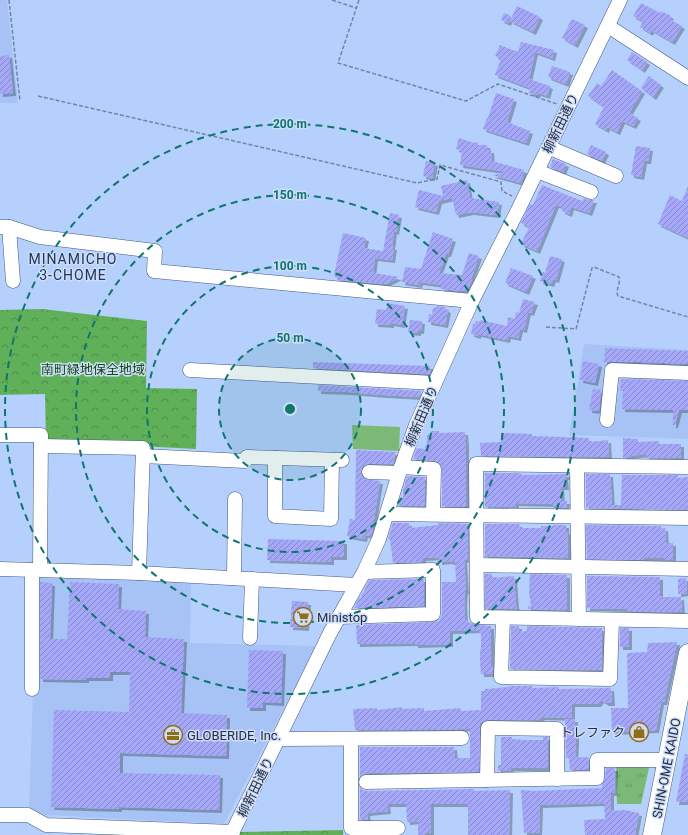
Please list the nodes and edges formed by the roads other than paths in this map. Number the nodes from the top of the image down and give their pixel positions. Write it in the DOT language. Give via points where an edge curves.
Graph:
graph roads {
  1 [pos="620,0"];
  2 [pos="608,26"];
  3 [pos="688,78"];
  4 [pos="548,147"];
  5 [pos="537,171"];
  6 [pos="616,176"];
  7 [pos="591,192"];
  8 [pos="4,227"];
  9 [pos="13,281"];
  10 [pos="472,302"];
  11 [pos="190,370"];
  12 [pos="688,373"];
  13 [pos="435,383"];
  14 [pos="607,420"];
  15 [pos="0,435"];
  16 [pos="41,446"];
  17 [pos="143,456"];
  18 [pos="275,458"];
  19 [pos="577,466"];
  20 [pos="688,467"];
  21 [pos="400,470"];
  22 [pos="369,472"];
  23 [pos="235,499"];
  24 [pos="388,514"];
  25 [pos="433,514"];
  26 [pos="476,514"];
  27 [pos="578,516"];
  28 [pos="688,518"];
  29 [pos="477,565"];
  30 [pos="578,567"];
  31 [pos="0,569"];
  32 [pos="688,569"];
  33 [pos="36,570"];
  34 [pos="364,572"];
  35 [pos="139,573"];
  36 [pos="234,578"];
  37 [pos="252,579"];
  38 [pos="356,585"];
  39 [pos="339,617"];
  40 [pos="503,618"];
  41 [pos="579,620"];
  42 [pos="612,620"];
  43 [pos="688,621"];
  44 [pos="250,638"];
  45 [pos="687,664"];
  46 [pos="32,689"];
  47 [pos="462,738"];
  48 [pos="278,739"];
  49 [pos="351,739"];
  50 [pos="667,760"];
  51 [pos="558,779"];
  52 [pos="487,780"];
  53 [pos="366,782"];
  54 [pos="0,815"];
  55 [pos="398,828"];
  56 [pos="351,832"];
  57 [pos="232,834"];
  58 [pos="652,835"];
  1 -- 2 [label="street, 柳新田通り"];
  2 -- 3 [label="street"];
  2 -- 4 [label="street, 柳新田通り"];
  4 -- 5 [label="street, 柳新田通り"];
  4 -- 6 [label="street"];
  5 -- 7 [label="street"];
  5 -- 10 [label="street, 柳新田通り"];
  8 -- 9 [label="street"];
  8 -- 10 [label="street" via="40,237 155,251 154,271"];
  10 -- 13 [label="street, 柳新田通り"];
  11 -- 13 [label="street"];
  12 -- 14 [label="street" via="612,370"];
  13 -- 21 [label="street, 柳新田通り"];
  15 -- 16 [label="street" via="41,435"];
  16 -- 17 [label="street" via="143,448"];
  16 -- 33 [label="street"];
  17 -- 18 [label="street" via="245,461 247,457"];
  17 -- 35 [label="street"];
  18 -- 18 [label="street" via="337,460 331,519 275,516"];
  19 -- 20 [label="street"];
  19 -- 26 [label="street" via="476,464"];
  19 -- 27 [label="street"];
  21 -- 22 [label="street"];
  21 -- 24 [label="street, 柳新田通り"];
  21 -- 25 [label="street" via="434,469"];
  23 -- 36 [label="street"];
  24 -- 25 [label="street"];
  24 -- 34 [label="street, 柳新田通り"];
  25 -- 26 [label="street"];
  26 -- 27 [label="street"];
  26 -- 29 [label="street"];
  27 -- 28 [label="street"];
  27 -- 30 [label="street"];
  29 -- 30 [label="street"];
  29 -- 40 [label="street" via="477,617"];
  30 -- 32 [label="street"];
  30 -- 41 [label="street"];
  31 -- 33 [label="street"];
  33 -- 35 [label="street"];
  33 -- 46 [label="street"];
  34 -- 38 [label="street, 柳新田通り"];
  34 -- 39 [label="street" via="433,570 433,614"];
  35 -- 36 [label="street"];
  36 -- 37 [label="street"];
  37 -- 38 [label="street"];
  37 -- 44 [label="street"];
  38 -- 39 [label="street, 柳新田通り"];
  39 -- 48 [label="street, 柳新田通り"];
  40 -- 41 [label="street"];
  40 -- 42 [label="street" via="501,677 610,679"];
  41 -- 42 [label="street"];
  42 -- 43 [label="street"];
  45 -- 50 [label="main road, SHIN-OME KAIDO"];
  47 -- 49 [label="street"];
  48 -- 49 [label="street"];
  48 -- 57 [label="street, 柳新田通り"];
  49 -- 56 [label="street"];
  50 -- 51 [label="street" via="597,760 597,778"];
  50 -- 58 [label="main road, SHIN-OME KAIDO"];
  51 -- 52 [label="street"];
  51 -- 52 [label="street" via="557,729 488,728"];
  52 -- 53 [label="street"];
  54 -- 57 [label="street" via="28,815 46,825"];
  55 -- 56 [label="street"];
}
